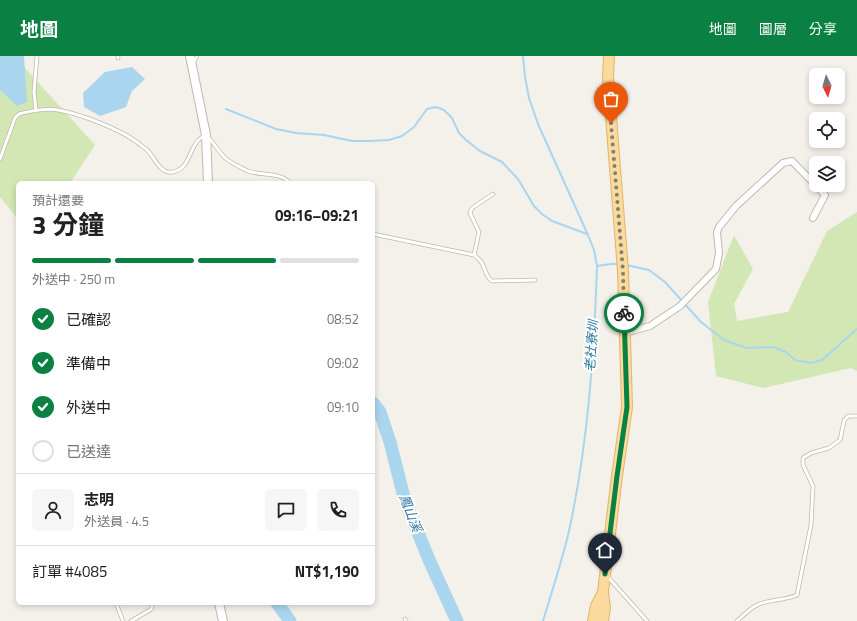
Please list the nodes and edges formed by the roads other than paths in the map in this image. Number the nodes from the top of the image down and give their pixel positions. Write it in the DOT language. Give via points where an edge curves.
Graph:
graph roads {
  1 [pos="37,56"];
  2 [pos="197,56"];
  3 [pos="609,56"];
  4 [pos="190,60"];
  5 [pos="36,111"];
  6 [pos="206,136"];
  7 [pos="0,159"];
  8 [pos="208,181"];
  9 [pos="287,181"];
  10 [pos="493,194"];
  11 [pos="813,218"];
  12 [pos="375,234"];
  13 [pos="474,255"];
  14 [pos="535,280"];
  15 [pos="625,334"];
  16 [pos="857,416"];
  17 [pos="605,574"];
  18 [pos="603,592"];
  19 [pos="117,605"];
  20 [pos="152,605"];
  21 [pos="219,605"];
  22 [pos="123,621"];
  23 [pos="131,621"];
  24 [pos="223,621"];
  25 [pos="593,621"];
  26 [pos="603,621"];
  27 [pos="647,621"];
  28 [pos="737,621"];
  1 -- 5 [label="lane" via="34,92"];
  2 -- 4 [label="lane" via="195,61"];
  3 -- 15 [label="main road" via="608,78 623,271"];
  4 -- 6 [label="street"];
  5 -- 6 [label="lane" via="58,110 106,125 134,140 147,150 165,172 171,173 183,167 196,143"];
  5 -- 7 [label="lane" via="19,114"];
  6 -- 8 [label="street"];
  6 -- 9 [label="lane" via="230,162 249,171 282,177"];
  10 -- 13 [label="lane" via="472,208 470,213 479,232"];
  11 -- 15 [label="street" via="825,195 792,161 783,163 736,206 719,227 716,269 680,306 650,326"];
  12 -- 13 [label="lane"];
  13 -- 14 [label="lane" via="484,264 492,281"];
  15 -- 17 [label="main road" via="627,407"];
  16 -- 28 [label="lane" via="848,416 844,421 840,440 830,448 803,458 813,486 811,524 797,595 758,604"];
  17 -- 18 [label="main road"];
  17 -- 27 [label="lane"];
  18 -- 25 [label="main road" via="596,606"];
  18 -- 26 [label="main road"];
  19 -- 22 [label="lane"];
  20 -- 23 [label="lane" via="150,610"];
  21 -- 24 [label="street"];
}
